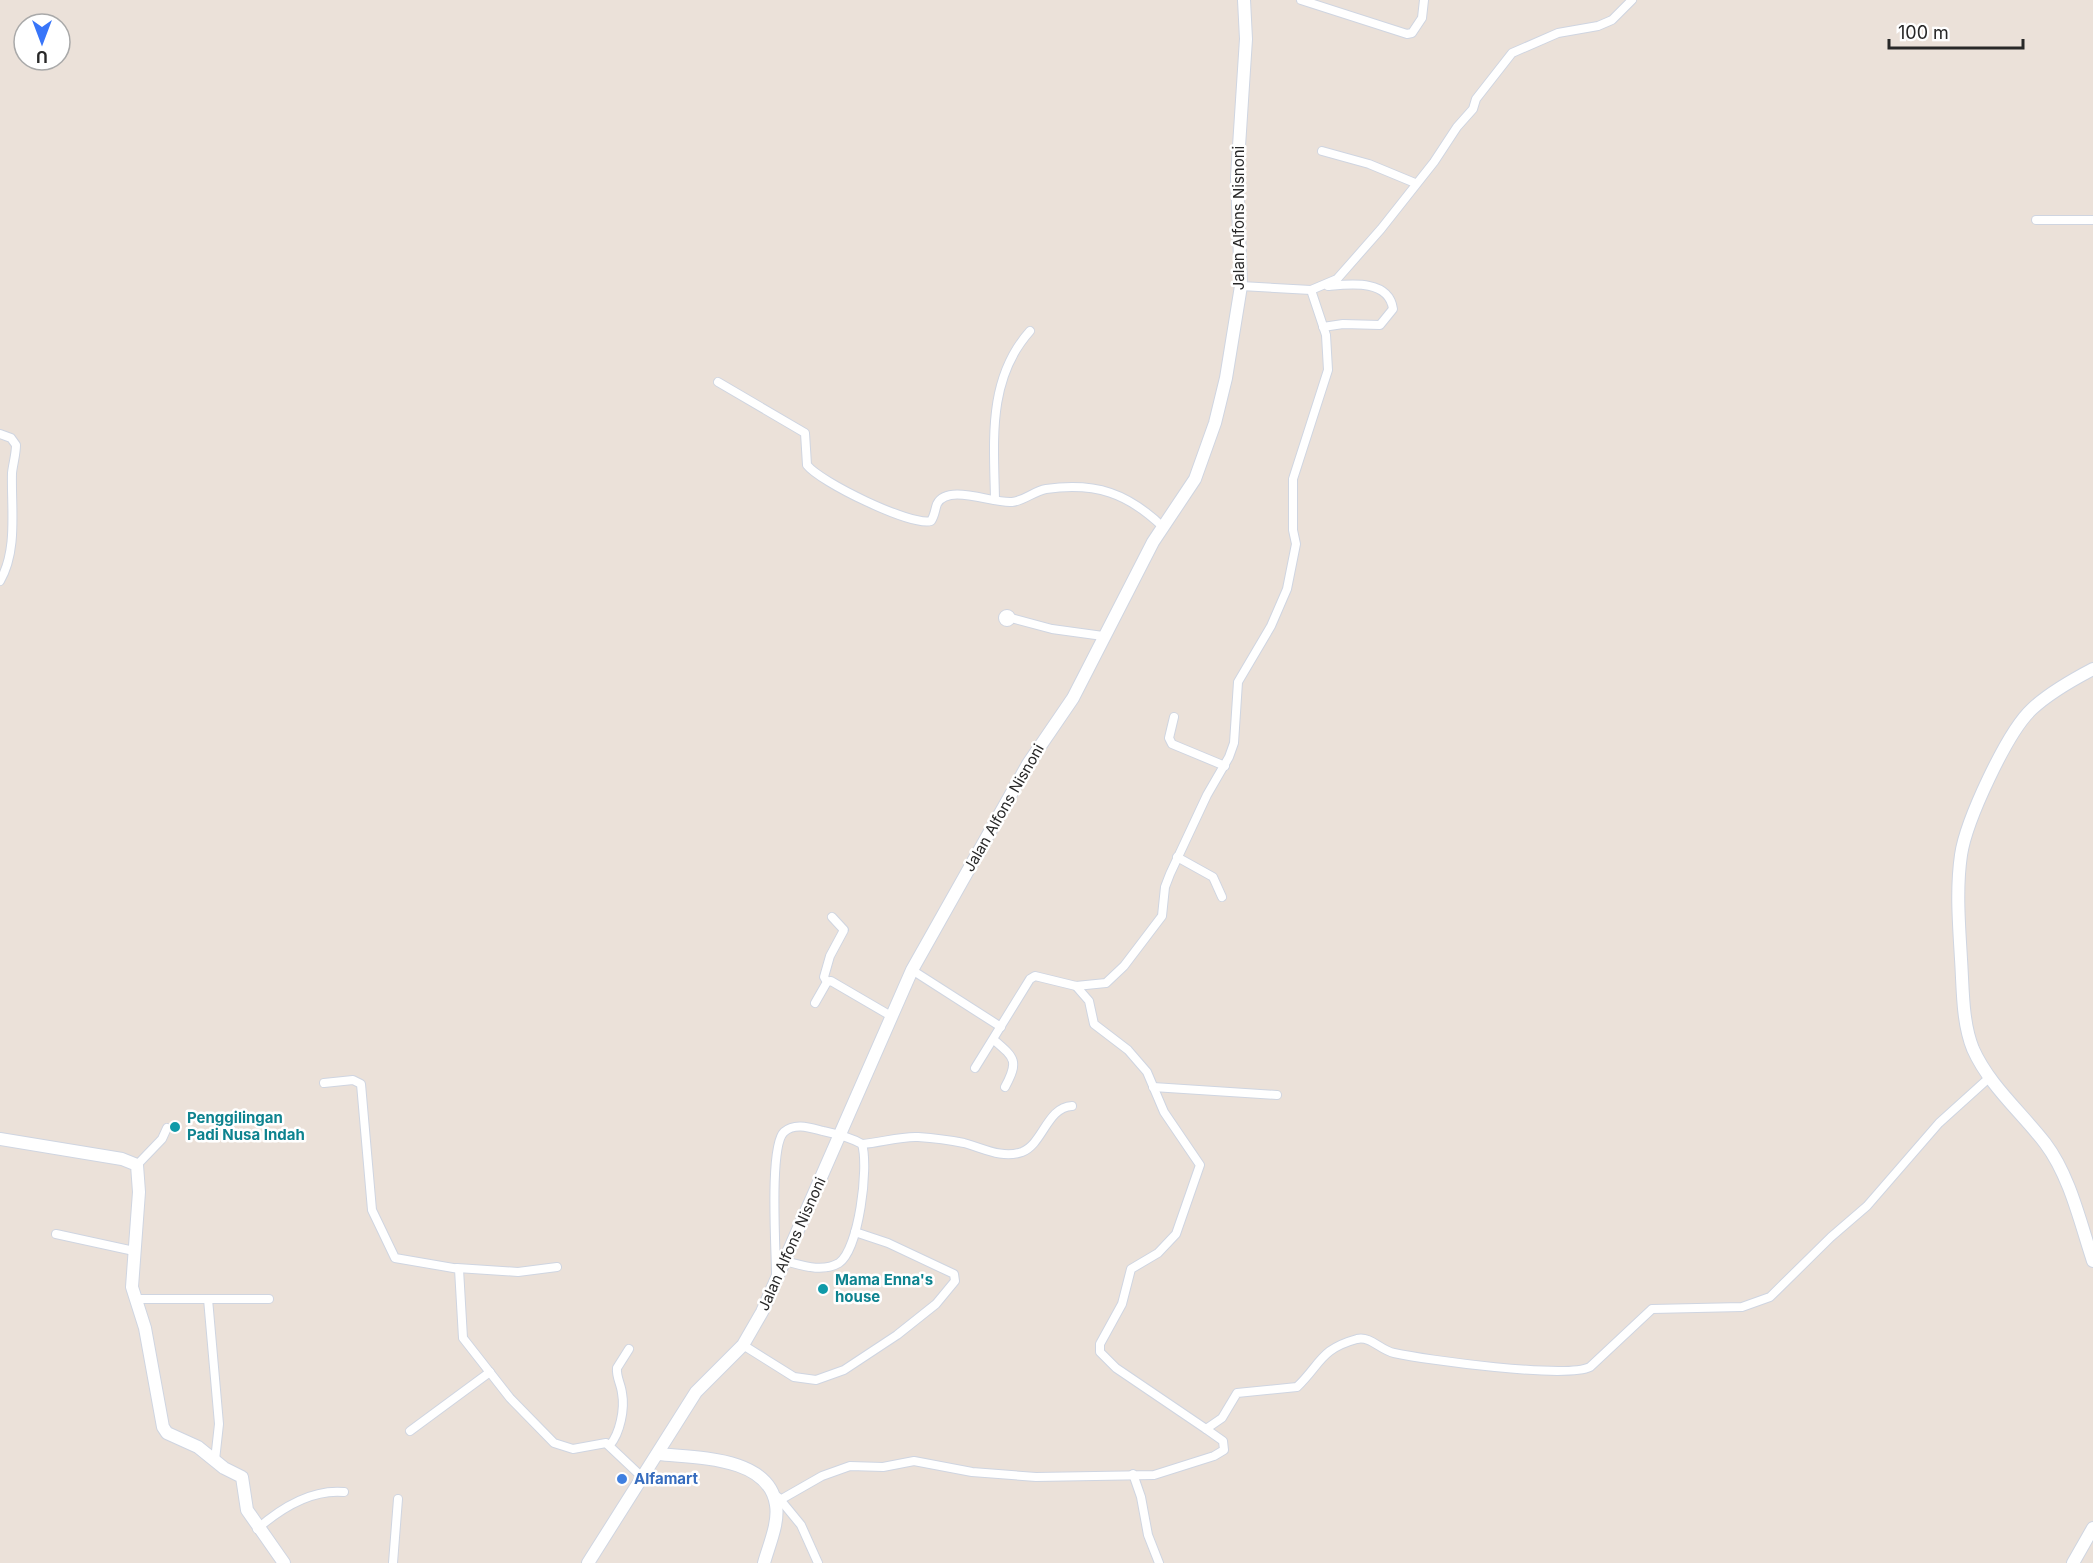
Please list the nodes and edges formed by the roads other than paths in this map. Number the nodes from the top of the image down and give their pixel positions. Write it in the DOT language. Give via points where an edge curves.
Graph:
graph roads {
  1 [pos="1244,0"];
  2 [pos="1303,0"];
  3 [pos="1424,0"];
  4 [pos="1632,0"];
  5 [pos="1322,151"];
  6 [pos="1415,183"];
  7 [pos="2036,220"];
  8 [pos="2093,220"];
  9 [pos="1241,286"];
  10 [pos="1327,286"];
  11 [pos="1311,290"];
  12 [pos="1323,327"];
  13 [pos="1030,331"];
  14 [pos="718,382"];
  15 [pos="0,434"];
  16 [pos="994,500"];
  17 [pos="1164,528"];
  18 [pos="0,581"];
  19 [pos="1011,618"];
  20 [pos="1103,636"];
  21 [pos="2093,669"];
  22 [pos="1174,717"];
  23 [pos="1225,766"];
  24 [pos="1177,857"];
  25 [pos="1222,897"];
  26 [pos="832,917"];
  27 [pos="912,970"];
  28 [pos="827,982"];
  29 [pos="1077,986"];
  30 [pos="815,1003"];
  31 [pos="891,1016"];
  32 [pos="1001,1027"];
  33 [pos="994,1040"];
  34 [pos="975,1068"];
  35 [pos="1990,1077"];
  36 [pos="324,1083"];
  37 [pos="1005,1087"];
  38 [pos="1154,1087"];
  39 [pos="1277,1095"];
  40 [pos="1072,1106"];
  41 [pos="167,1128"];
  42 [pos="841,1135"];
  43 [pos="0,1139"];
  44 [pos="862,1144"];
  45 [pos="137,1165"];
  46 [pos="855,1232"];
  47 [pos="56,1234"];
  48 [pos="134,1251"];
  49 [pos="785,1261"];
  50 [pos="2093,1261"];
  51 [pos="557,1267"];
  52 [pos="457,1268"];
  53 [pos="777,1280"];
  54 [pos="135,1299"];
  55 [pos="208,1299"];
  56 [pos="269,1299"];
  57 [pos="743,1346"];
  58 [pos="629,1349"];
  59 [pos="490,1372"];
  60 [pos="1206,1429"];
  61 [pos="410,1431"];
  62 [pos="610,1445"];
  63 [pos="658,1454"];
  64 [pos="215,1460"];
  65 [pos="1133,1474"];
  66 [pos="642,1477"];
  67 [pos="344,1492"];
  68 [pos="776,1495"];
  69 [pos="398,1499"];
  70 [pos="2093,1528"];
  71 [pos="257,1529"];
  72 [pos="284,1563"];
  73 [pos="393,1563"];
  74 [pos="588,1563"];
  75 [pos="765,1563"];
  76 [pos="818,1563"];
  77 [pos="1159,1563"];
  78 [pos="2073,1563"];
  1 -- 9 [label="main road, Jalan Alfons Nisnoni" via="1246,39 1238,149"];
  2 -- 3 [label="street" via="1407,34 1422,18"];
  4 -- 6 [label="street" via="1612,20 1558,33 1512,53"];
  5 -- 6 [label="street"];
  6 -- 10 [label="street" via="1381,229"];
  7 -- 8 [label="street"];
  9 -- 11 [label="street"];
  9 -- 17 [label="main road, Jalan Alfons Nisnoni" via="1215,423 1195,479"];
  10 -- 11 [label="street"];
  10 -- 12 [label="street" via="1374,287 1388,296 1393,309 1380,325"];
  11 -- 12 [label="street"];
  12 -- 23 [label="street" via="1328,370 1293,478 1293,563 1278,610 1238,682 1234,742"];
  13 -- 16 [label="street" via="1006,369 996,401"];
  14 -- 16 [label="street" via="805,433 807,465 821,477 901,516 920,522 931,520 937,504 951,494"];
  15 -- 18 [label="street" via="16,445 12,470 14,525"];
  16 -- 17 [label="street" via="1020,501 1044,489 1097,489 1120,495 1148,512"];
  17 -- 20 [label="main road, Jalan Alfons Nisnoni"];
  19 -- 20 [label="street" via="1052,630"];
  20 -- 27 [label="main road, Jalan Alfons Nisnoni" via="1073,698 1028,764"];
  21 -- 35 [label="main road" via="2031,709 2016,728 1975,811 1963,845 1959,913 1964,998 1972,1046"];
  22 -- 23 [label="street" via="1169,738 1172,744"];
  23 -- 24 [label="street"];
  24 -- 25 [label="street" via="1213,877"];
  24 -- 29 [label="street" via="1165,887 1162,916 1124,966 1106,983"];
  26 -- 28 [label="street" via="844,930 830,956 824,976"];
  27 -- 31 [label="main road, Jalan Alfons Nisnoni"];
  27 -- 32 [label="street"];
  28 -- 30 [label="street"];
  28 -- 31 [label="street"];
  29 -- 32 [label="street" via="1035,976 1022,990"];
  29 -- 38 [label="street" via="1089,1001 1094,1024 1128,1050"];
  31 -- 42 [label="main road, Jalan Alfons Nisnoni"];
  32 -- 33 [label="street"];
  33 -- 34 [label="street"];
  33 -- 37 [label="street" via="1010,1053 1014,1062"];
  35 -- 50 [label="main road" via="2052,1155 2066,1180"];
  35 -- 60 [label="street" via="1939,1124 1867,1206 1778,1292 1762,1302 1742,1307 1652,1309 1582,1370 1540,1371 1431,1359 1390,1353 1359,1339 1326,1352 1298,1387 1237,1393 1221,1418"];
  36 -- 52 [label="street" via="353,1080 361,1084 372,1210 395,1258"];
  38 -- 39 [label="street"];
  38 -- 60 [label="street" via="1164,1112 1200,1166 1176,1234 1158,1253 1131,1269 1122,1304 1099,1347 1102,1356 1116,1368"];
  40 -- 44 [label="street" via="1053,1117 1032,1145 1020,1153 987,1152 918,1137"];
  41 -- 45 [label="street" via="162,1139"];
  42 -- 44 [label="street"];
  42 -- 49 [label="main road, Jalan Alfons Nisnoni"];
  42 -- 53 [label="street" via="797,1126 779,1138 775,1200"];
  43 -- 45 [label="main road" via="122,1159"];
  44 -- 46 [label="street" via="866,1163"];
  45 -- 48 [label="main road"];
  46 -- 49 [label="street" via="852,1246 841,1262 834,1265 815,1267"];
  46 -- 57 [label="street" via="954,1274 955,1281 936,1304 897,1335 844,1370 816,1380 794,1377"];
  47 -- 48 [label="street"];
  48 -- 54 [label="main road"];
  49 -- 53 [label="main road, Jalan Alfons Nisnoni"];
  51 -- 52 [label="street" via="518,1272"];
  52 -- 59 [label="street" via="463,1338"];
  53 -- 57 [label="main road, Jalan Alfons Nisnoni"];
  54 -- 55 [label="street"];
  54 -- 64 [label="main road" via="145,1328 164,1429"];
  55 -- 56 [label="street"];
  55 -- 64 [label="street" via="219,1424"];
  57 -- 63 [label="main road, Jalan Alfons Nisnoni" via="696,1392"];
  58 -- 62 [label="street" via="617,1368 622,1408 617,1436"];
  59 -- 61 [label="street"];
  59 -- 62 [label="street" via="550,1441 573,1449 597,1443"];
  60 -- 65 [label="street" via="1223,1441 1225,1446 1220,1453 1164,1473"];
  62 -- 66 [label="street"];
  63 -- 66 [label="main road, Jalan Alfons Nisnoni"];
  63 -- 68 [label="main road" via="729,1461 750,1471"];
  64 -- 71 [label="main road" via="243,1477 247,1510"];
  65 -- 68 [label="street" via="1036,1477 972,1472 914,1461 896,1466 850,1466"];
  65 -- 77 [label="street"];
  66 -- 74 [label="main road, Jalan Alfons Nisnoni"];
  67 -- 71 [label="street" via="331,1491 293,1503"];
  68 -- 75 [label="main road" via="776,1520"];
  68 -- 76 [label="street" via="801,1525"];
  69 -- 73 [label="street"];
  70 -- 78 [label="main road"];
  71 -- 72 [label="main road"];
}
